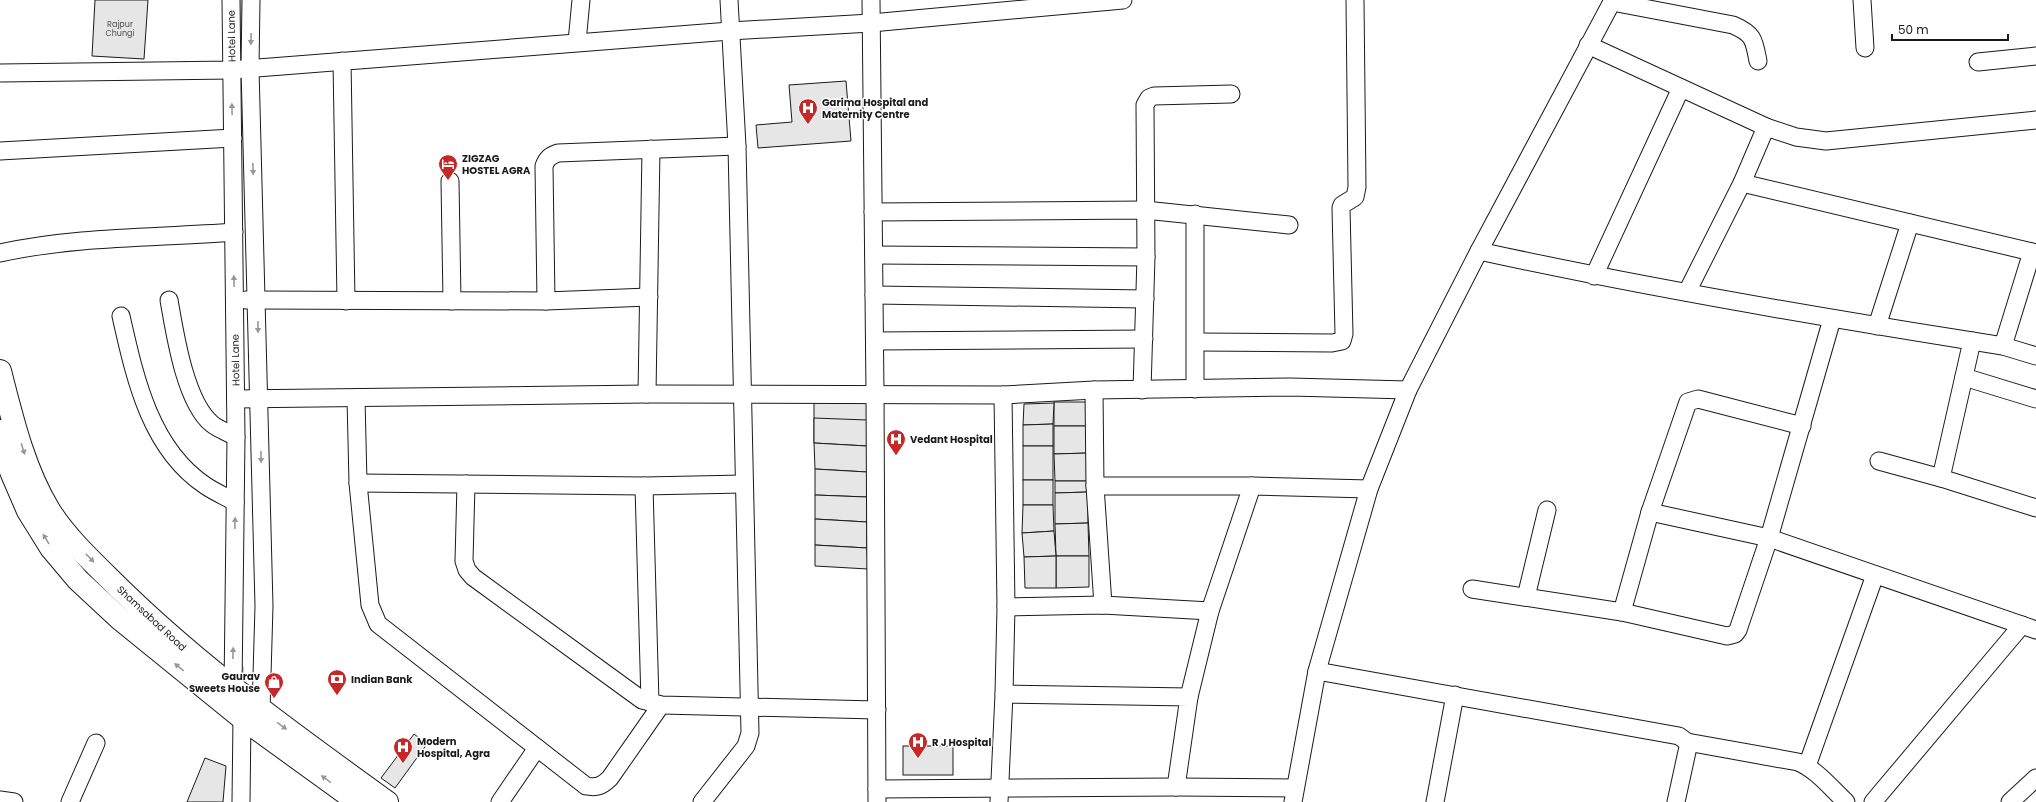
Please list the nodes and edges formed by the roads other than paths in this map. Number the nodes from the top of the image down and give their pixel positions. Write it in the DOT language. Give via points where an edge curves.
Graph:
graph roads {
  1 [pos="231,0"];
  2 [pos="251,0"];
  3 [pos="581,0"];
  4 [pos="730,0"];
  5 [pos="871,0"];
  6 [pos="1355,0"];
  7 [pos="1862,0"];
  8 [pos="1112,1"];
  9 [pos="1612,1"];
  10 [pos="872,23"];
  11 [pos="730,31"];
  12 [pos="577,42"];
  13 [pos="1588,45"];
  14 [pos="1865,48"];
  15 [pos="2036,56"];
  16 [pos="342,61"];
  17 [pos="1758,62"];
  18 [pos="1978,62"];
  19 [pos="243,69"];
  20 [pos="0,73"];
  21 [pos="1681,88"];
  22 [pos="1231,94"];
  23 [pos="2036,120"];
  24 [pos="1766,127"];
  25 [pos="233,138"];
  26 [pos="737,146"];
  27 [pos="651,149"];
  28 [pos="0,151"];
  29 [pos="450,181"];
  30 [pos="1742,183"];
  31 [pos="1145,210"];
  32 [pos="873,212"];
  33 [pos="1195,214"];
  34 [pos="1910,224"];
  35 [pos="1290,225"];
  36 [pos="234,232"];
  37 [pos="1479,251"];
  38 [pos="0,253"];
  39 [pos="2034,253"];
  40 [pos="874,254"];
  41 [pos="1146,257"];
  42 [pos="1594,276"];
  43 [pos="1687,292"];
  44 [pos="874,295"];
  45 [pos="649,296"];
  46 [pos="169,300"];
  47 [pos="246,300"];
  48 [pos="1145,300"];
  49 [pos="346,301"];
  50 [pos="452,301"];
  51 [pos="546,301"];
  52 [pos="122,316"];
  53 [pos="1832,319"];
  54 [pos="1877,326"];
  55 [pos="1144,339"];
  56 [pos="875,341"];
  57 [pos="1972,341"];
  58 [pos="1196,342"];
  59 [pos="2003,346"];
  60 [pos="2036,356"];
  61 [pos="0,371"];
  62 [pos="1964,377"];
  63 [pos="1195,389"];
  64 [pos="1094,390"];
  65 [pos="1142,390"];
  66 [pos="1408,390"];
  67 [pos="876,393"];
  68 [pos="648,394"];
  69 [pos="742,394"];
  70 [pos="1003,394"];
  71 [pos="356,398"];
  72 [pos="248,399"];
  73 [pos="2036,399"];
  74 [pos="1802,426"];
  75 [pos="8,427"];
  76 [pos="236,437"];
  77 [pos="0,441"];
  78 [pos="1878,461"];
  79 [pos="1941,478"];
  80 [pos="358,483"];
  81 [pos="466,484"];
  82 [pos="744,484"];
  83 [pos="644,486"];
  84 [pos="1095,486"];
  85 [pos="1252,486"];
  86 [pos="1369,489"];
  87 [pos="235,502"];
  88 [pos="2036,508"];
  89 [pos="1547,510"];
  90 [pos="1650,512"];
  91 [pos="1769,538"];
  92 [pos="1875,575"];
  93 [pos="1472,589"];
  94 [pos="1526,597"];
  95 [pos="1103,605"];
  96 [pos="1006,607"];
  97 [pos="1210,611"];
  98 [pos="1622,612"];
  99 [pos="2029,628"];
  100 [pos="1317,671"];
  101 [pos="233,689"];
  102 [pos="1004,694"];
  103 [pos="1455,695"];
  104 [pos="1189,697"];
  105 [pos="655,704"];
  106 [pos="748,706"];
  107 [pos="877,710"];
  108 [pos="252,718"];
  109 [pos="1687,742"];
  110 [pos="96,743"];
  111 [pos="537,748"];
  112 [pos="1807,766"];
  113 [pos="2036,778"];
  114 [pos="1176,787"];
  115 [pos="999,795"];
  116 [pos="1294,795"];
  117 [pos="877,796"];
  118 [pos="0,800"];
  119 [pos="14,802"];
  120 [pos="70,802"];
  121 [pos="241,802"];
  122 [pos="358,802"];
  123 [pos="387,802"];
  124 [pos="500,802"];
  125 [pos="702,802"];
  126 [pos="1435,802"];
  127 [pos="1676,802"];
  128 [pos="1846,802"];
  129 [pos="1873,802"];
  130 [pos="2010,802"];
  1 -- 19 [label="street, Hotel Lane"];
  2 -- 19 [label="street, one-way"];
  3 -- 12 [label="street"];
  4 -- 11 [label="street"];
  5 -- 10 [label="street"];
  6 -- 58 [label="street" via="1357,188 1355,197 1341,208 1344,334 1342,341"];
  7 -- 14 [label="street"];
  8 -- 10 [label="street"];
  9 -- 13 [label="street"];
  9 -- 17 [label="street" via="1738,27 1750,34 1754,40"];
  10 -- 11 [label="street"];
  10 -- 32 [label="street"];
  11 -- 12 [label="street"];
  11 -- 26 [label="street"];
  12 -- 16 [label="street"];
  13 -- 21 [label="street"];
  13 -- 37 [label="street"];
  15 -- 18 [label="street"];
  16 -- 19 [label="street"];
  16 -- 49 [label="street"];
  19 -- 20 [label="street"];
  25 -- 19 [label="street, Hotel Lane, one-way"];
  19 -- 47 [label="street, one-way"];
  21 -- 24 [label="street"];
  21 -- 42 [label="street"];
  22 -- 31 [label="street" via="1154,96 1146,101"];
  23 -- 24 [label="street" via="1826,141 1796,138"];
  24 -- 30 [label="street"];
  25 -- 28 [label="street"];
  25 -- 36 [label="street, Hotel Lane"];
  26 -- 27 [label="street"];
  26 -- 69 [label="street"];
  27 -- 45 [label="street"];
  27 -- 51 [label="street" via="558,153 546,160"];
  29 -- 50 [label="street"];
  30 -- 34 [label="street"];
  30 -- 43 [label="street"];
  31 -- 32 [label="street"];
  31 -- 33 [label="street"];
  31 -- 41 [label="street"];
  32 -- 40 [label="street"];
  33 -- 35 [label="street"];
  33 -- 58 [label="street"];
  34 -- 39 [label="street"];
  34 -- 54 [label="street"];
  36 -- 38 [label="street" via="105,239"];
  47 -- 36 [label="street, Hotel Lane, one-way"];
  37 -- 42 [label="street"];
  37 -- 66 [label="street"];
  39 -- 59 [label="street"];
  40 -- 41 [label="street"];
  40 -- 44 [label="street"];
  41 -- 48 [label="street"];
  42 -- 43 [label="street"];
  43 -- 53 [label="street"];
  44 -- 48 [label="street"];
  44 -- 56 [label="street"];
  45 -- 51 [label="street"];
  45 -- 68 [label="street"];
  46 -- 76 [label="street" via="192,396 211,423"];
  47 -- 49 [label="street"];
  47 -- 72 [label="street, one-way"];
  47 -- 72 [label="street, Hotel Lane"];
  48 -- 55 [label="street"];
  49 -- 50 [label="street"];
  50 -- 51 [label="street"];
  52 -- 87 [label="street" via="130,358 154,428 178,462 205,486"];
  53 -- 54 [label="street"];
  53 -- 74 [label="street"];
  54 -- 57 [label="street"];
  55 -- 56 [label="street"];
  55 -- 65 [label="street"];
  56 -- 67 [label="street"];
  57 -- 59 [label="street"];
  57 -- 62 [label="street"];
  58 -- 63 [label="street"];
  59 -- 60 [label="street"];
  61 -- 75 [label="main road, Shamsabad Road"];
  62 -- 73 [label="street"];
  62 -- 79 [label="street"];
  63 -- 65 [label="street"];
  63 -- 66 [label="street" via="1290,387"];
  64 -- 65 [label="street"];
  64 -- 70 [label="street"];
  64 -- 84 [label="street"];
  66 -- 86 [label="street"];
  67 -- 69 [label="street"];
  67 -- 70 [label="street"];
  67 -- 107 [label="street"];
  68 -- 69 [label="street"];
  68 -- 71 [label="street"];
  69 -- 82 [label="street"];
  70 -- 96 [label="street"];
  71 -- 72 [label="street"];
  71 -- 80 [label="street"];
  72 -- 76 [label="street, Hotel Lane"];
  72 -- 108 [label="street, one-way" via="264,606"];
  74 -- 90 [label="street" via="1698,399 1692,400 1686,406"];
  74 -- 91 [label="street"];
  75 -- 101 [label="main road, Shamsabad Road, one-way" via="50,511 75,542 151,619"];
  76 -- 87 [label="street, Hotel Lane"];
  108 -- 77 [label="main road, Shamsabad Road, one-way" via="120,620 78,580 51,548 28,511"];
  78 -- 79 [label="street"];
  79 -- 88 [label="street"];
  80 -- 81 [label="street"];
  80 -- 111 [label="street" via="370,605 378,624"];
  81 -- 83 [label="street"];
  81 -- 105 [label="street" via="464,561 473,577 636,695"];
  82 -- 83 [label="street"];
  82 -- 106 [label="street"];
  83 -- 105 [label="street"];
  84 -- 85 [label="street"];
  84 -- 95 [label="street"];
  85 -- 86 [label="street"];
  85 -- 97 [label="street"];
  86 -- 100 [label="street"];
  101 -- 87 [label="street, Hotel Lane, one-way"];
  89 -- 94 [label="street"];
  90 -- 91 [label="street"];
  90 -- 98 [label="street"];
  91 -- 92 [label="street"];
  91 -- 98 [label="street" via="1735,634 1727,636"];
  92 -- 99 [label="street"];
  92 -- 112 [label="street"];
  93 -- 94 [label="street"];
  94 -- 98 [label="street"];
  95 -- 96 [label="street"];
  95 -- 97 [label="street"];
  96 -- 102 [label="street"];
  97 -- 104 [label="street"];
  99 -- 129 [label="street"];
  100 -- 103 [label="street"];
  100 -- 116 [label="street"];
  101 -- 108 [label="main road, Shamsabad Road"];
  102 -- 104 [label="street"];
  102 -- 115 [label="street"];
  103 -- 109 [label="street" via="1679,736"];
  103 -- 126 [label="street"];
  104 -- 114 [label="street"];
  105 -- 106 [label="street"];
  105 -- 111 [label="street" via="603,785 586,786"];
  106 -- 107 [label="street"];
  106 -- 125 [label="street" via="749,740"];
  107 -- 117 [label="street"];
  108 -- 121 [label="street"];
  122 -- 108 [label="main road, Shamsabad Road, one-way"];
  108 -- 123 [label="main road, Shamsabad Road, one-way"];
  109 -- 112 [label="street" via="1798,762"];
  109 -- 127 [label="street" via="1686,760"];
  110 -- 120 [label="street"];
  111 -- 124 [label="street"];
  112 -- 128 [label="street"];
  113 -- 130 [label="street"];
  114 -- 115 [label="street"];
  114 -- 116 [label="street"];
  115 -- 117 [label="street"];
  118 -- 119 [label="street"];
}
